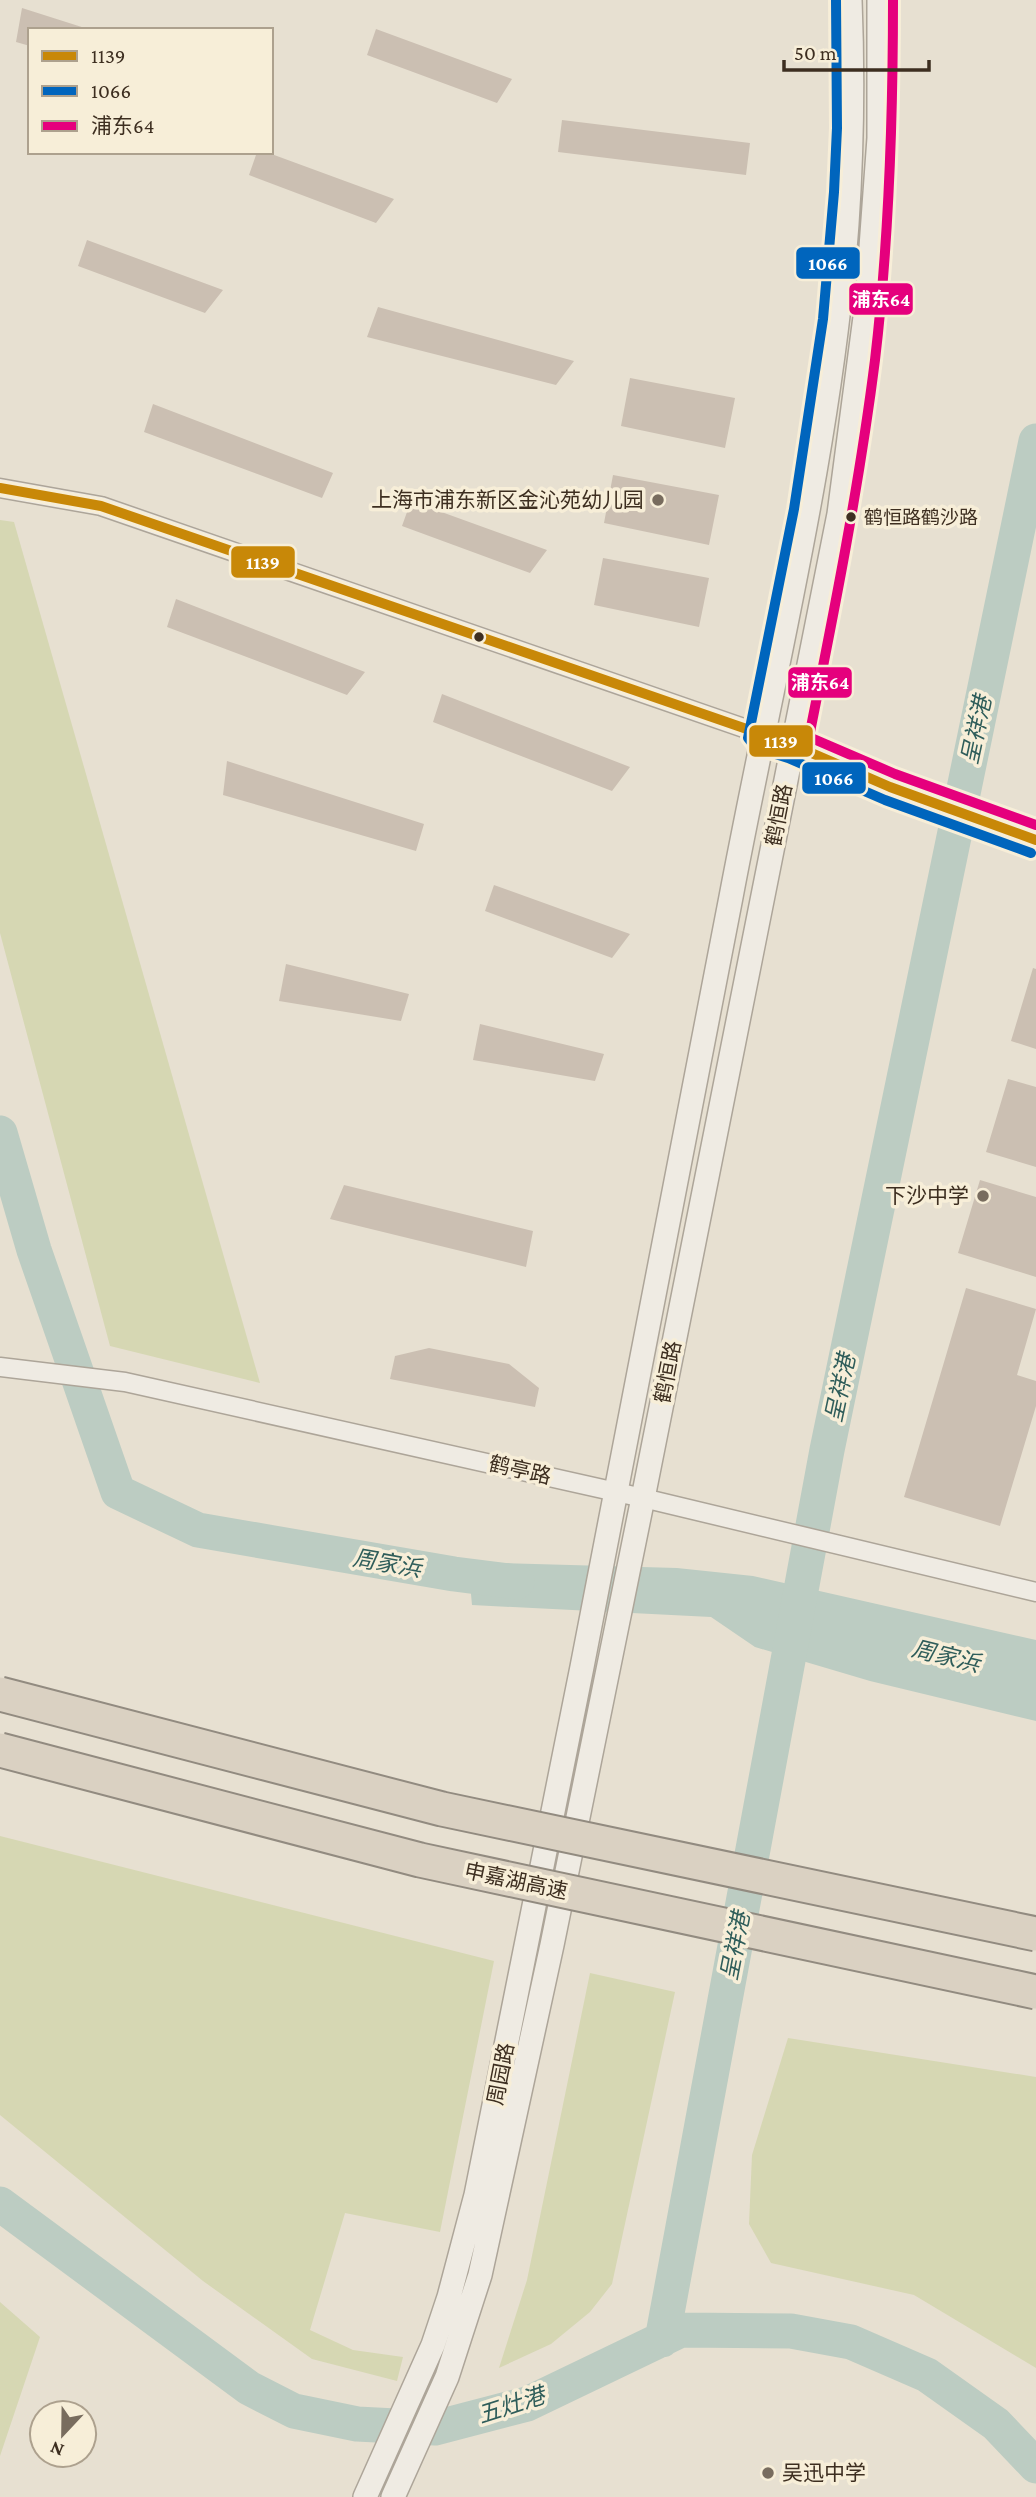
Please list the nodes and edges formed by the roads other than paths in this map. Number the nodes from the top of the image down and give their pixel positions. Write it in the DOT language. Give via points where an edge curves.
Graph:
graph roads {
  1 [pos="850,0"];
  2 [pos="879,0"];
  3 [pos="0,488"];
  4 [pos="762,735"];
  5 [pos="793,745"];
  6 [pos="1032,838"];
  7 [pos="0,1367"];
  8 [pos="618,1493"];
  9 [pos="643,1498"];
  10 [pos="608,1537"];
  11 [pos="633,1541"];
  12 [pos="1036,1592"];
  13 [pos="0,1694"];
  14 [pos="0,1750"];
  15 [pos="1036,1934"];
  16 [pos="1036,1992"];
  17 [pos="397,2489"];
  18 [pos="368,2491"];
  1 -- 4 [label="street, 鹤恒路" via="853,67 847,223 831,368 808,512"];
  2 -- 5 [label="street, 鹤恒路" via="879,138 867,302 839,514"];
  3 -- 4 [label="street" via="101,506"];
  4 -- 5 [label="street"];
  4 -- 8 [label="street, 鹤恒路"];
  5 -- 6 [label="street" via="890,787"];
  5 -- 9 [label="street, 鹤恒路"];
  7 -- 8 [label="street, 鹤亭路" via="125,1382"];
  8 -- 9 [label="street, 鹤亭路"];
  8 -- 10 [label="street, 鹤恒路"];
  9 -- 11 [label="street, 鹤恒路"];
  9 -- 12 [label="street, 鹤亭路"];
  10 -- 18 [label="street, 周园路" via="476,2195 449,2297 420,2378"];
  11 -- 17 [label="street, 周园路" via="480,2275 447,2377"];
  13 -- 15 [label="highway, bridge" via="442,1810"];
  14 -- 16 [label="highway, 申嘉湖高速, bridge" via="420,1860"];
}
